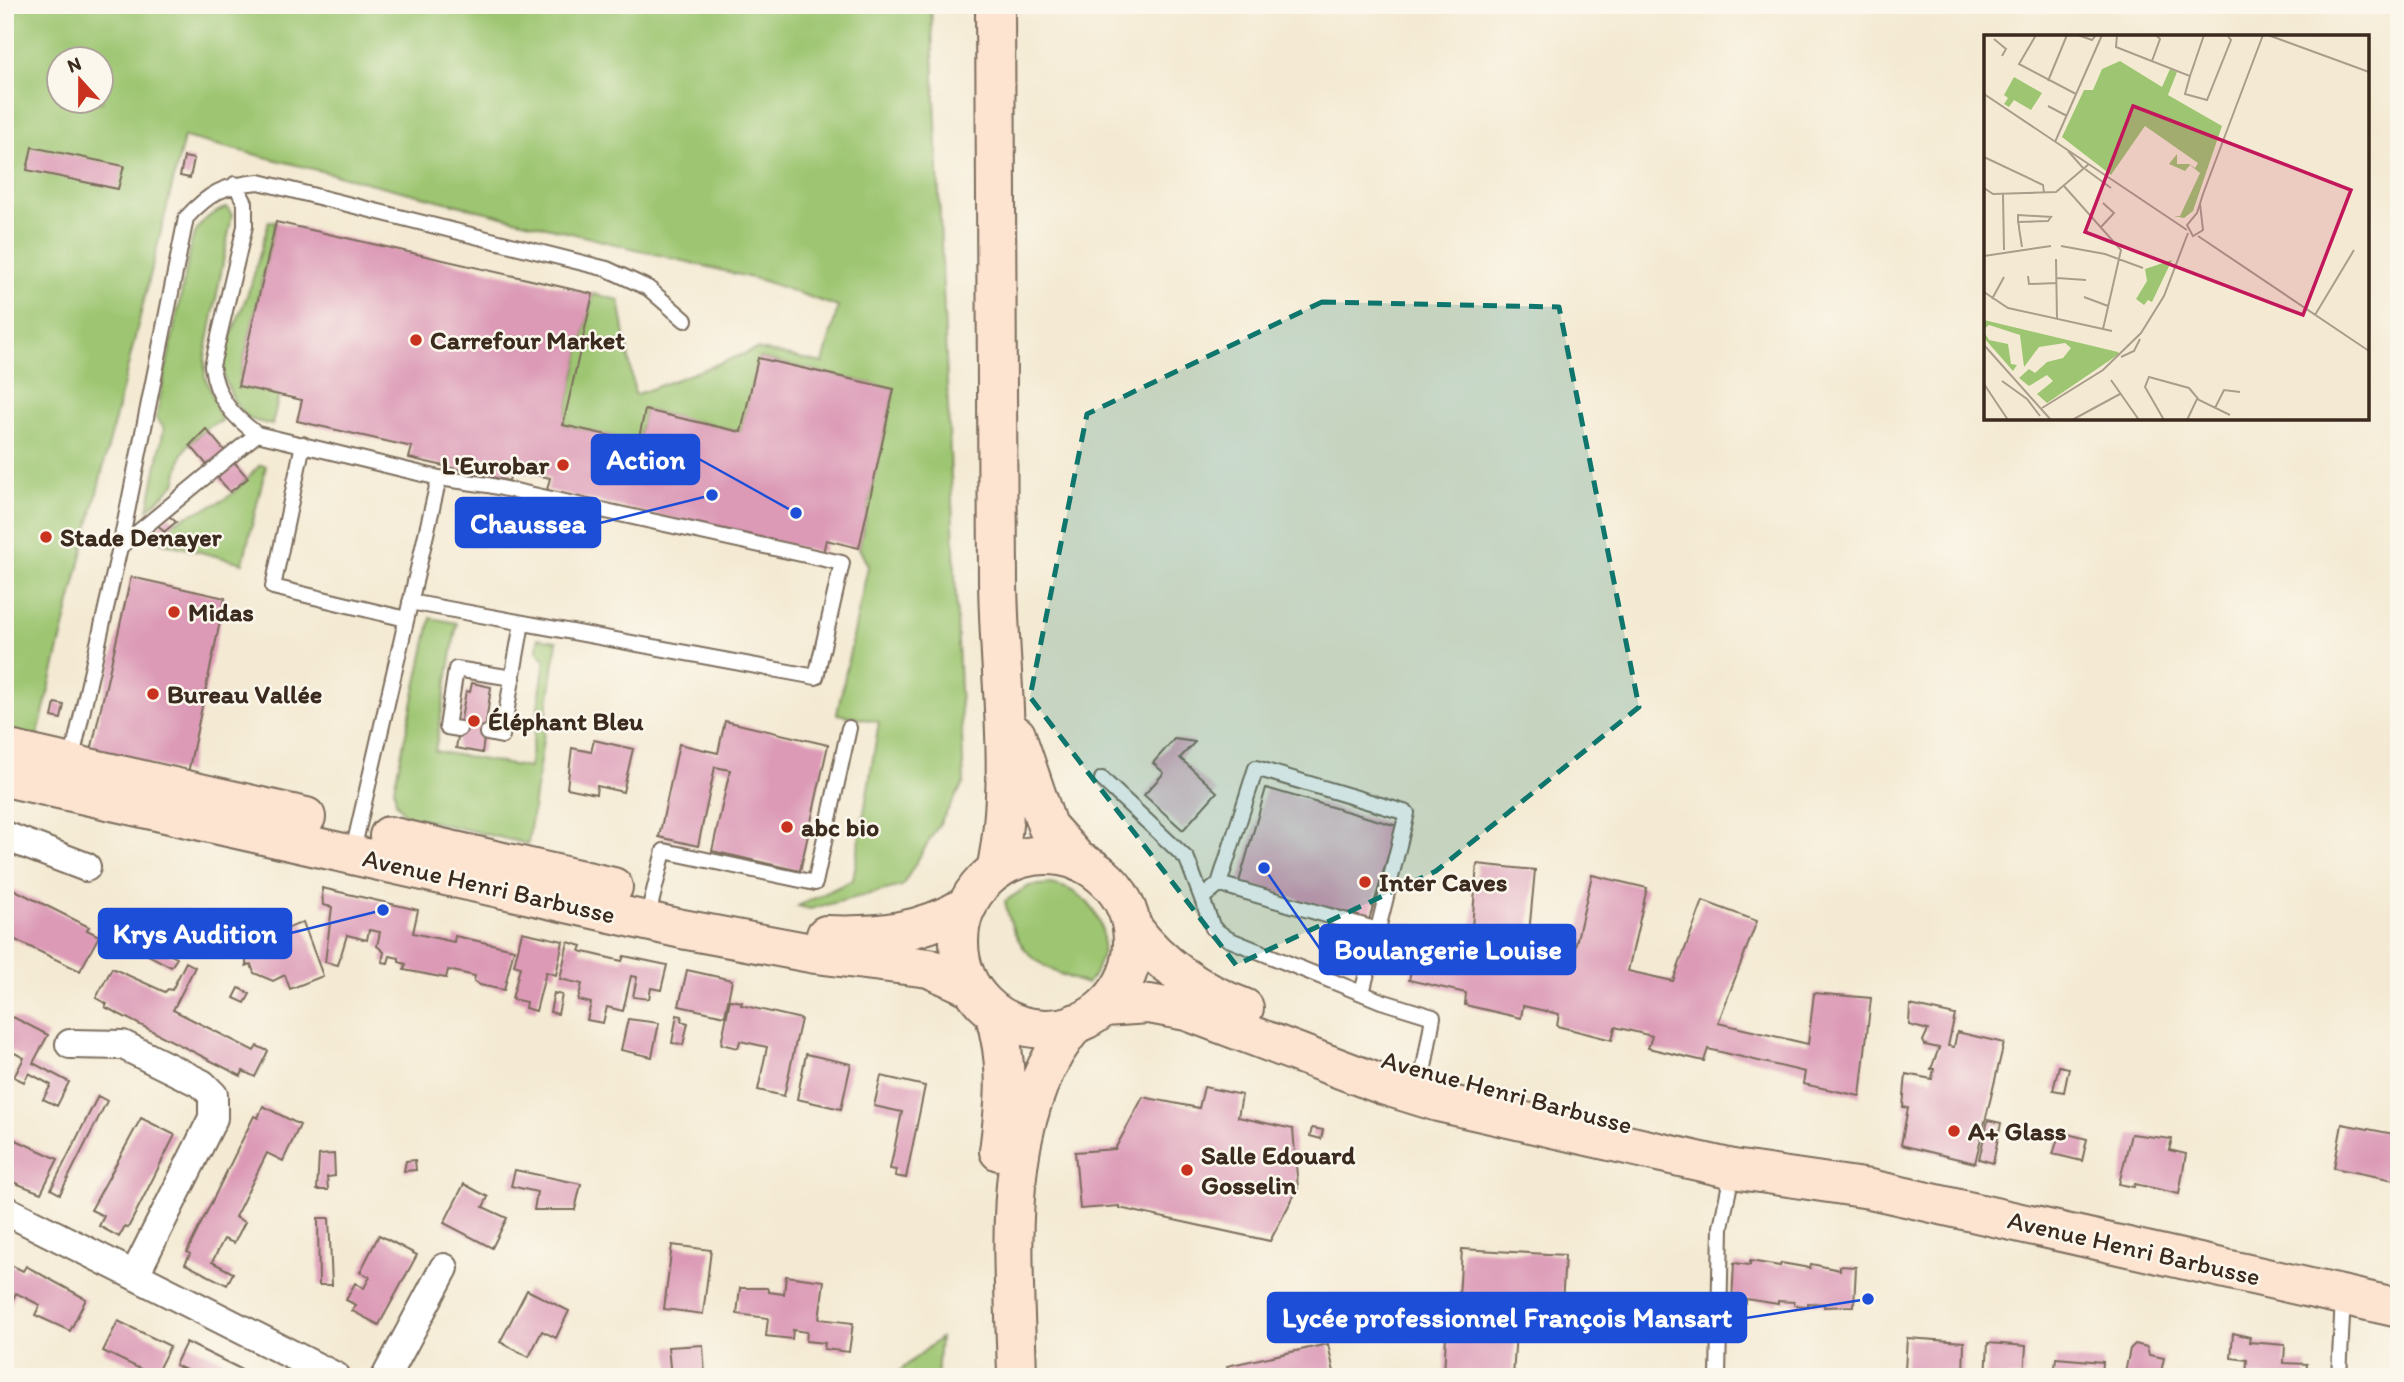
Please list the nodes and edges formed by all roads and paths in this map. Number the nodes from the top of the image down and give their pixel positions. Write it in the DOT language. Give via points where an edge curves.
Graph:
graph roads {
  1 [pos="995,5"];
  2 [pos="235,184"];
  3 [pos="685,320"];
  4 [pos="257,434"];
  5 [pos="303,444"];
  6 [pos="439,478"];
  7 [pos="120,547"];
  8 [pos="410,603"];
  9 [pos="406,619"];
  10 [pos="522,623"];
  11 [pos="513,678"];
  12 [pos="1003,688"];
  13 [pos="849,728"];
  14 [pos="459,729"];
  15 [pos="487,733"];
  16 [pos="5,749"];
  17 [pos="5,777"];
  18 [pos="68,777"];
  19 [pos="1102,779"];
  20 [pos="5,836"];
  21 [pos="355,842"];
  22 [pos="1079,862"];
  23 [pos="86,867"];
  24 [pos="996,871"];
  25 [pos="1219,884"];
  26 [pos="1202,898"];
  27 [pos="968,905"];
  28 [pos="649,909"];
  29 [pos="1132,927"];
  30 [pos="1378,930"];
  31 [pos="1362,993"];
  32 [pos="983,999"];
  33 [pos="1090,1015"];
  34 [pos="70,1044"];
  35 [pos="1421,1086"];
  36 [pos="1735,1160"];
  37 [pos="5,1210"];
  38 [pos="444,1268"];
  39 [pos="135,1274"];
  40 [pos="2343,1296"];
  41 [pos="2399,1308"];
  42 [pos="336,1377"];
  43 [pos="386,1377"];
  44 [pos="998,1377"];
  45 [pos="1017,1377"];
  46 [pos="1718,1377"];
  47 [pos="2339,1377"];
  1 -- 12 [label="street" via="998,582"];
  2 -- 3 [label="lane" via="259,182 297,190 607,269 648,288"];
  2 -- 4 [label="lane" via="245,204 245,226 212,366 214,384 233,416"];
  2 -- 7 [label="lane" via="206,196 186,218"];
  4 -- 5 [label="lane"];
  4 -- 7 [label="lane"];
  5 -- 6 [label="lane"];
  5 -- 9 [label="lane" via="273,587"];
  6 -- 8 [label="lane"];
  6 -- 10 [label="lane" via="842,564 816,677"];
  7 -- 18 [label="lane"];
  8 -- 9 [label="lane"];
  8 -- 10 [label="lane"];
  9 -- 21 [label="lane"];
  10 -- 11 [label="lane"];
  11 -- 14 [label="lane" via="456,669 447,727"];
  11 -- 15 [label="lane" via="502,736"];
  12 -- 22 [label="street" via="1041,812 1053,835"];
  12 -- 24 [label="street" via="1004,821"];
  13 -- 28 [label="lane" via="814,883 664,851"];
  16 -- 18 [label="street, Avenue Henri Barbusse"];
  17 -- 18 [label="street, Avenue Henri Barbusse"];
  18 -- 21 [label="street, Avenue Henri Barbusse"];
  19 -- 26 [label="lane" via="1187,859"];
  20 -- 23 [label="street"];
  21 -- 28 [label="street, Avenue Henri Barbusse"];
  22 -- 24 [label="street" via="1040,856"];
  22 -- 29 [label="street" via="1116,890"];
  24 -- 27 [label="street"];
  25 -- 26 [label="lane"];
  25 -- 30 [label="lane"];
  25 -- 30 [label="lane" via="1256,768 1407,813"];
  26 -- 31 [label="lane" via="1213,929 1228,939"];
  27 -- 28 [label="street, Avenue Henri Barbusse" via="917,929 843,935"];
  27 -- 32 [label="street" via="960,927 960,951"];
  28 -- 32 [label="street, Avenue Henri Barbusse" via="816,954 929,968"];
  29 -- 33 [label="street" via="1127,974 1120,988"];
  29 -- 35 [label="street, Avenue Henri Barbusse" via="1163,962 1218,998"];
  30 -- 31 [label="lane"];
  31 -- 35 [label="lane" via="1433,1017"];
  32 -- 33 [label="street" via="1030,1028 1061,1028"];
  32 -- 44 [label="street" via="1003,1046 1007,1082 996,1194"];
  33 -- 35 [label="street, Avenue Henri Barbusse" via="1149,1004 1187,1011"];
  33 -- 45 [label="street" via="1052,1056 1026,1122 1016,1230"];
  34 -- 39 [label="street" via="124,1045 202,1084 213,1095 212,1118"];
  35 -- 36 [label="street, Avenue Henri Barbusse"];
  36 -- 40 [label="street, Avenue Henri Barbusse"];
  36 -- 46 [label="lane" via="1721,1227"];
  37 -- 39 [label="street"];
  38 -- 43 [label="street"];
  39 -- 42 [label="street"];
  40 -- 41 [label="street, Avenue Henri Barbusse"];
  40 -- 47 [label="lane"];
}
